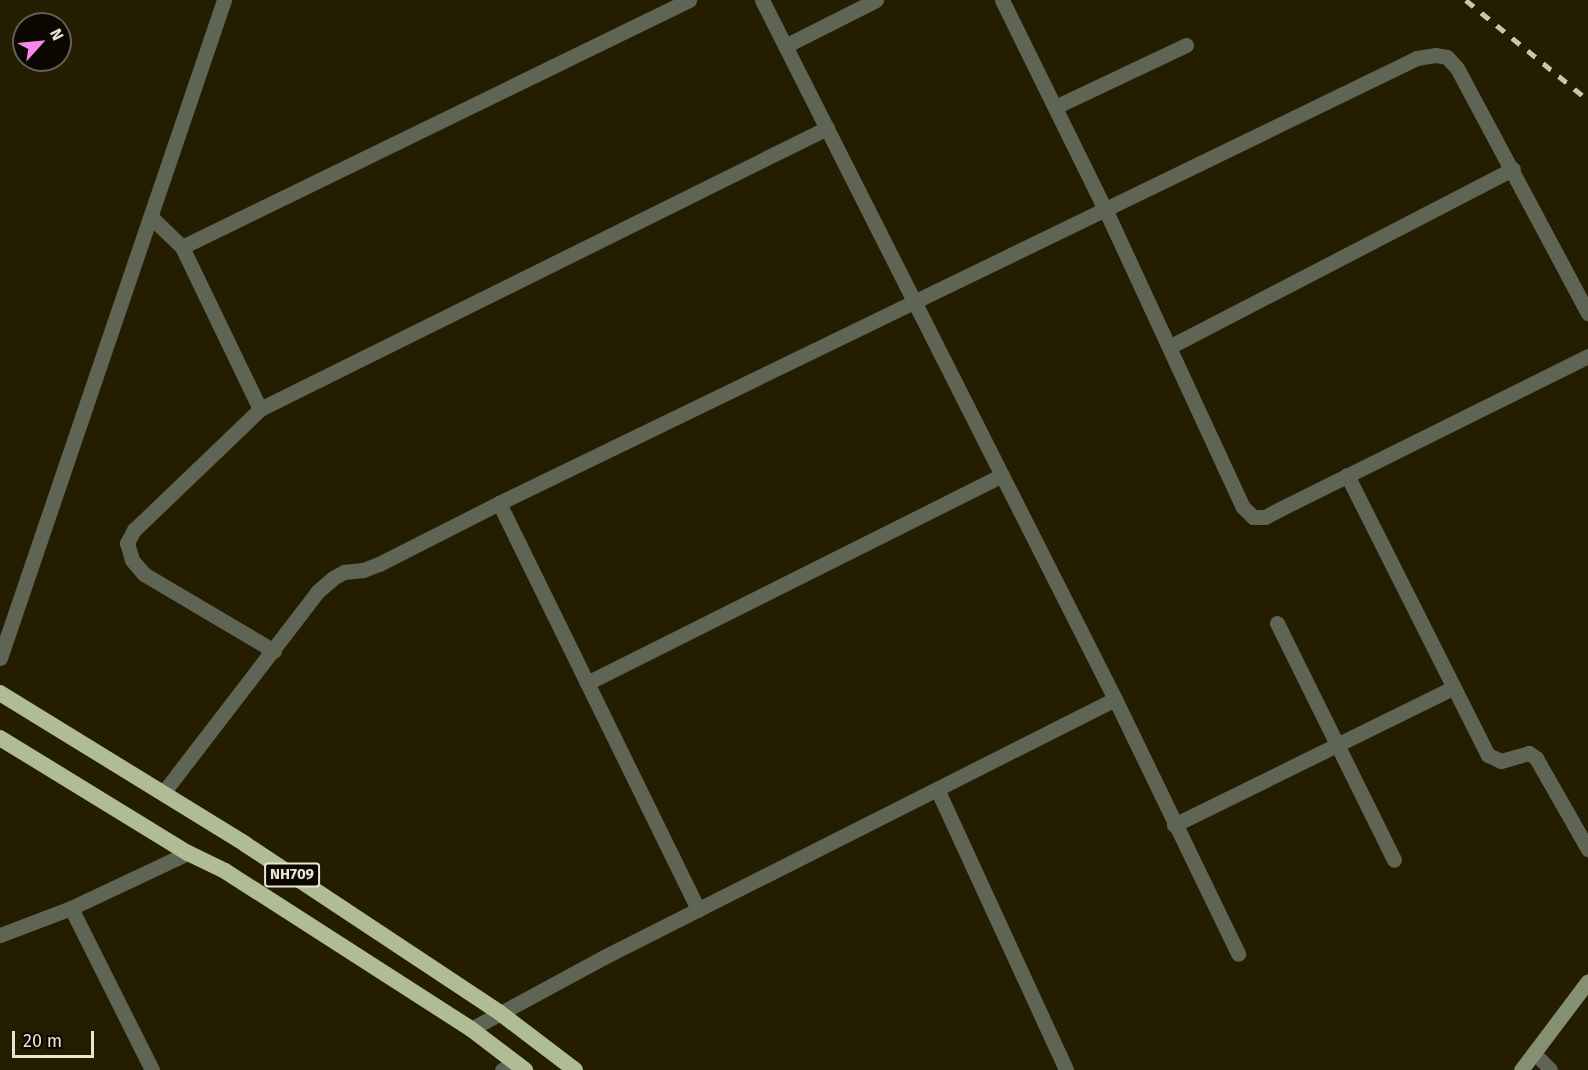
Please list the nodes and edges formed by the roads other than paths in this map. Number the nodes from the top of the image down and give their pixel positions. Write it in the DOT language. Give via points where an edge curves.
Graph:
graph roads {
  1 [pos="224,0"];
  2 [pos="689,0"];
  3 [pos="762,0"];
  4 [pos="876,0"];
  5 [pos="1002,0"];
  6 [pos="1186,45"];
  7 [pos="785,46"];
  8 [pos="1055,107"];
  9 [pos="827,128"];
  10 [pos="1513,169"];
  11 [pos="1106,211"];
  12 [pos="152,218"];
  13 [pos="182,247"];
  14 [pos="915,303"];
  15 [pos="1588,313"];
  16 [pos="1171,346"];
  17 [pos="1588,356"];
  18 [pos="260,409"];
  19 [pos="1002,475"];
  20 [pos="1347,475"];
  21 [pos="499,503"];
  22 [pos="1277,623"];
  23 [pos="274,651"];
  24 [pos="0,658"];
  25 [pos="587,683"];
  26 [pos="1454,688"];
  27 [pos="0,693"];
  28 [pos="1115,699"];
  29 [pos="0,738"];
  30 [pos="1337,745"];
  31 [pos="937,789"];
  32 [pos="163,793"];
  33 [pos="1174,825"];
  34 [pos="1588,849"];
  35 [pos="188,853"];
  36 [pos="1394,860"];
  37 [pos="71,908"];
  38 [pos="698,910"];
  39 [pos="0,935"];
  40 [pos="1238,954"];
  41 [pos="1588,981"];
  42 [pos="500,1013"];
  43 [pos="471,1029"];
  44 [pos="1534,1053"];
  45 [pos="514,1068"];
  46 [pos="152,1070"];
  47 [pos="575,1070"];
  48 [pos="1066,1070"];
  49 [pos="1521,1070"];
  50 [pos="1551,1070"];
  1 -- 12 [label="street"];
  2 -- 13 [label="street"];
  3 -- 7 [label="street"];
  4 -- 7 [label="street"];
  5 -- 8 [label="street"];
  6 -- 8 [label="street"];
  7 -- 9 [label="street"];
  8 -- 11 [label="street"];
  9 -- 14 [label="street"];
  9 -- 18 [label="street"];
  10 -- 11 [label="street" via="1457,68 1447,57 1435,55 1418,58"];
  10 -- 15 [label="street"];
  10 -- 16 [label="street"];
  11 -- 14 [label="street"];
  11 -- 16 [label="street"];
  12 -- 13 [label="street"];
  12 -- 24 [label="street"];
  13 -- 18 [label="street"];
  14 -- 19 [label="street"];
  14 -- 21 [label="street"];
  16 -- 20 [label="street" via="1243,507 1253,517 1265,517"];
  17 -- 20 [label="street"];
  18 -- 23 [label="street" via="134,530 127,543 132,560 144,574"];
  19 -- 25 [label="street"];
  19 -- 28 [label="street"];
  20 -- 26 [label="street"];
  21 -- 23 [label="street" via="379,564 333,578 317,592"];
  21 -- 25 [label="street"];
  22 -- 30 [label="street"];
  23 -- 32 [label="street"];
  25 -- 38 [label="street"];
  26 -- 30 [label="street"];
  26 -- 34 [label="street" via="1488,755 1501,760 1529,753 1536,758"];
  27 -- 32 [label="highway, NH709"];
  28 -- 31 [label="street"];
  28 -- 33 [label="street"];
  29 -- 35 [label="highway, NH709"];
  30 -- 33 [label="street"];
  30 -- 36 [label="street"];
  31 -- 38 [label="street"];
  31 -- 48 [label="street"];
  32 -- 42 [label="highway, NH709"];
  33 -- 40 [label="street"];
  35 -- 37 [label="street"];
  35 -- 43 [label="highway, NH709" via="225,871"];
  37 -- 39 [label="street"];
  37 -- 46 [label="street"];
  38 -- 42 [label="street"];
  41 -- 44 [label="main road"];
  42 -- 43 [label="street"];
  42 -- 47 [label="highway, NH709"];
  43 -- 45 [label="highway, NH709"];
  44 -- 49 [label="main road"];
  44 -- 50 [label="lane"];
}
